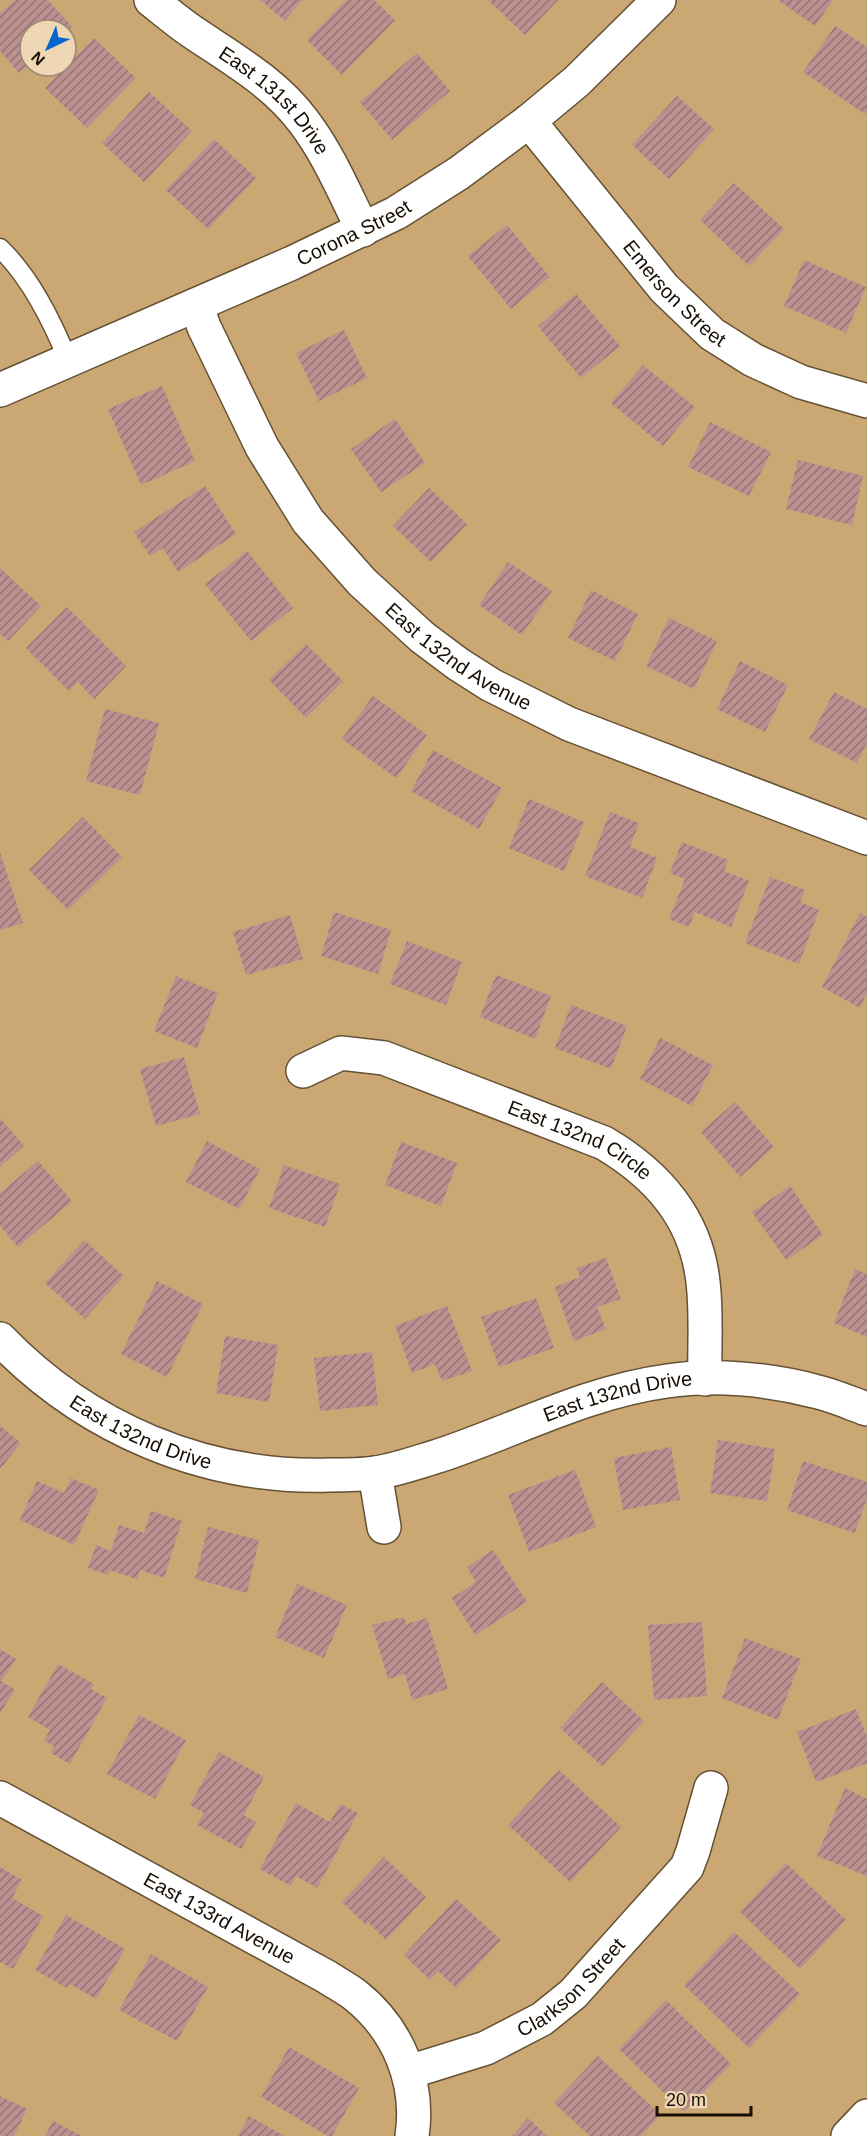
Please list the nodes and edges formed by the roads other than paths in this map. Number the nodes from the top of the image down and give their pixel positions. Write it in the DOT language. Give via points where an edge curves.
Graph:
graph roads {
  1 [pos="151,0"];
  2 [pos="659,0"];
  3 [pos="529,122"];
  4 [pos="363,230"];
  5 [pos="0,249"];
  6 [pos="196,305"];
  7 [pos="68,360"];
  8 [pos="0,390"];
  9 [pos="867,401"];
  10 [pos="867,838"];
  11 [pos="303,1071"];
  12 [pos="0,1339"];
  13 [pos="705,1379"];
  14 [pos="867,1408"];
  15 [pos="375,1473"];
  16 [pos="384,1527"];
  17 [pos="711,1788"];
  18 [pos="0,1798"];
  19 [pos="409,2072"];
  20 [pos="867,2116"];
  21 [pos="412,2136"];
  22 [pos="848,2136"];
  1 -- 4 [label="street, East 131st Drive" via="269,85 303,121 324,152"];
  2 -- 3 [label="street, Corona Street"];
  3 -- 4 [label="street, Corona Street" via="459,173"];
  3 -- 9 [label="street, Emerson Street" via="664,288 712,334 753,360 801,382"];
  4 -- 6 [label="street, Corona Street"];
  5 -- 7 [label="lane" via="16,264"];
  6 -- 7 [label="street, Corona Street"];
  6 -- 10 [label="street, East 132nd Avenue" via="262,447 308,521 362,582 422,638 491,685 569,724"];
  7 -- 8 [label="street, Corona Street"];
  11 -- 13 [label="street, East 132nd Circle" via="341,1053 384,1058 604,1143 624,1155 656,1181 680,1212 696,1248 703,1283"];
  12 -- 15 [label="street, East 132nd Drive" via="29,1368 85,1410 132,1436 171,1451 259,1472 305,1476"];
  13 -- 14 [label="street, East 132nd Drive" via="765,1381 815,1391"];
  13 -- 15 [label="street, East 132nd Drive" via="667,1381 598,1396 438,1455"];
  15 -- 16 [label="street"];
  17 -- 19 [label="street, Clarkson Street" via="687,1867 573,1994 543,2019 486,2048"];
  18 -- 19 [label="street, East 133rd Avenue" via="354,1995 381,2020"];
  19 -- 21 [label="street" via="414,2099"];
  20 -- 22 [label="street"];
}
